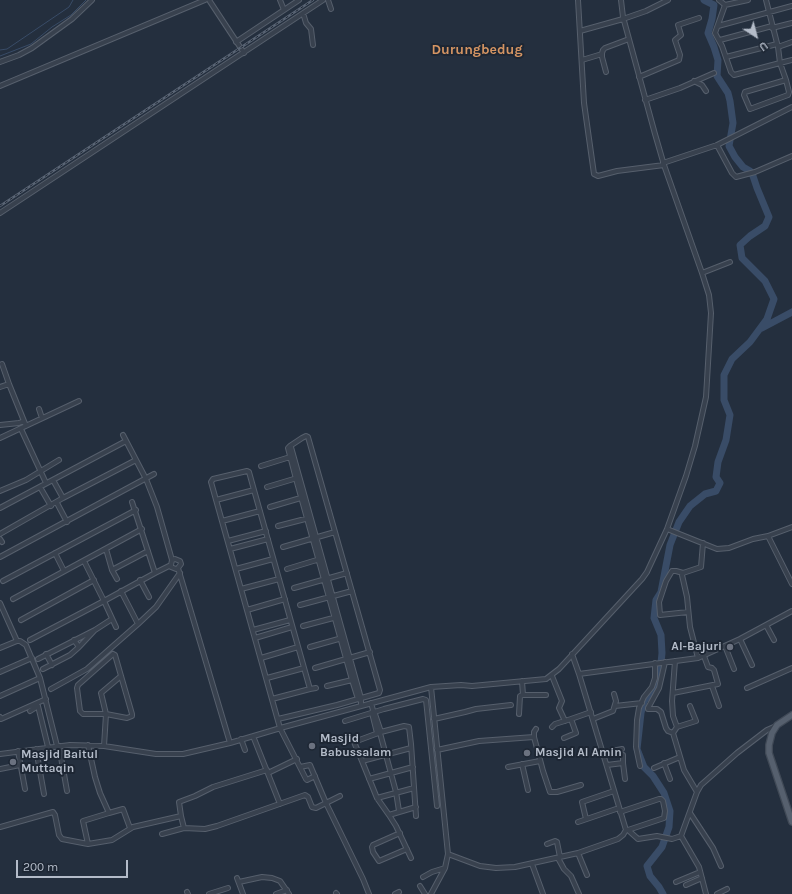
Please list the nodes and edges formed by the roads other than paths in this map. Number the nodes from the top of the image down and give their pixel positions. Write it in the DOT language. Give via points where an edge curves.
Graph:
graph roads {
  1 [pos="92,0"];
  2 [pos="205,0"];
  3 [pos="209,0"];
  4 [pos="280,0"];
  5 [pos="299,0"];
  6 [pos="323,0"];
  7 [pos="328,0"];
  8 [pos="578,0"];
  9 [pos="621,0"];
  10 [pos="668,0"];
  11 [pos="719,0"];
  12 [pos="748,0"];
  13 [pos="766,0"];
  14 [pos="725,5"];
  15 [pos="792,6"];
  16 [pos="332,8"];
  17 [pos="284,10"];
  18 [pos="303,13"];
  19 [pos="769,13"];
  20 [pos="699,18"];
  21 [pos="623,19"];
  22 [pos="792,23"];
  23 [pos="718,26"];
  24 [pos="772,27"];
  25 [pos="580,31"];
  26 [pos="629,39"];
  27 [pos="720,40"];
  28 [pos="236,42"];
  29 [pos="792,42"];
  30 [pos="313,45"];
  31 [pos="777,45"];
  32 [pos="244,53"];
  33 [pos="602,54"];
  34 [pos="726,57"];
  35 [pos="582,60"];
  36 [pos="792,60"];
  37 [pos="0,62"];
  38 [pos="780,63"];
  39 [pos="606,72"];
  40 [pos="714,74"];
  41 [pos="639,77"];
  42 [pos="786,80"];
  43 [pos="694,81"];
  44 [pos="0,86"];
  45 [pos="706,91"];
  46 [pos="645,100"];
  47 [pos="792,107"];
  48 [pos="717,145"];
  49 [pos="792,156"];
  50 [pos="663,164"];
  51 [pos="0,213"];
  52 [pos="730,262"];
  53 [pos="702,273"];
  54 [pos="2,364"];
  55 [pos="9,384"];
  56 [pos="0,387"];
  57 [pos="79,401"];
  58 [pos="24,423"];
  59 [pos="0,425"];
  60 [pos="21,429"];
  61 [pos="123,435"];
  62 [pos="0,438"];
  63 [pos="126,442"];
  64 [pos="290,446"];
  65 [pos="290,458"];
  66 [pos="59,460"];
  67 [pos="136,460"];
  68 [pos="261,466"];
  69 [pos="40,472"];
  70 [pos="154,474"];
  71 [pos="298,478"];
  72 [pos="146,479"];
  73 [pos="53,480"];
  74 [pos="46,483"];
  75 [pos="40,487"];
  76 [pos="267,487"];
  77 [pos="254,490"];
  78 [pos="0,491"];
  79 [pos="63,498"];
  80 [pos="304,498"];
  81 [pos="216,500"];
  82 [pos="132,502"];
  83 [pos="57,503"];
  84 [pos="51,506"];
  85 [pos="270,507"];
  86 [pos="0,508"];
  87 [pos="136,510"];
  88 [pos="260,511"];
  89 [pos="309,518"];
  90 [pos="222,521"];
  91 [pos="67,522"];
  92 [pos="278,526"];
  93 [pos="792,527"];
  94 [pos="142,529"];
  95 [pos="667,529"];
  96 [pos="266,531"];
  97 [pos="336,532"];
  98 [pos="0,534"];
  99 [pos="768,536"];
  100 [pos="315,538"];
  101 [pos="268,539"];
  102 [pos="228,541"];
  103 [pos="703,543"];
  104 [pos="283,547"];
  105 [pos="106,549"];
  106 [pos="230,549"];
  107 [pos="148,551"];
  108 [pos="55,553"];
  109 [pos="0,557"];
  110 [pos="273,559"];
  111 [pos="321,559"];
  112 [pos="84,560"];
  113 [pos="171,562"];
  114 [pos="287,568"];
  115 [pos="236,569"];
  116 [pos="112,570"];
  117 [pos="64,571"];
  118 [pos="179,571"];
  119 [pos="154,573"];
  120 [pos="347,573"];
  121 [pos="683,573"];
  122 [pos="279,579"];
  123 [pos="326,579"];
  124 [pos="94,580"];
  125 [pos="117,580"];
  126 [pos="140,580"];
  127 [pos="2,581"];
  128 [pos="792,584"];
  129 [pos="294,588"];
  130 [pos="241,589"];
  131 [pos="352,590"];
  132 [pos="121,591"];
  133 [pos="331,597"];
  134 [pos="149,598"];
  135 [pos="13,599"];
  136 [pos="285,599"];
  137 [pos="104,601"];
  138 [pos="0,603"];
  139 [pos="300,605"];
  140 [pos="247,610"];
  141 [pos="792,611"];
  142 [pos="688,612"];
  143 [pos="337,618"];
  144 [pos="112,619"];
  145 [pos="21,620"];
  146 [pos="290,620"];
  147 [pos="138,624"];
  148 [pos="766,625"];
  149 [pos="303,626"];
  150 [pos="116,627"];
  151 [pos="292,627"];
  152 [pos="95,630"];
  153 [pos="253,630"];
  154 [pos="255,638"];
  155 [pos="343,638"];
  156 [pos="740,639"];
  157 [pos="30,640"];
  158 [pos="74,640"];
  159 [pos="774,640"];
  160 [pos="17,641"];
  161 [pos="310,646"];
  162 [pos="725,646"];
  163 [pos="79,647"];
  164 [pos="298,647"];
  165 [pos="0,648"];
  166 [pos="370,652"];
  167 [pos="46,654"];
  168 [pos="572,654"];
  169 [pos="704,656"];
  170 [pos="32,658"];
  171 [pos="261,658"];
  172 [pos="348,658"];
  173 [pos="698,658"];
  174 [pos="38,659"];
  175 [pos="675,661"];
  176 [pos="665,662"];
  177 [pos="656,663"];
  178 [pos="52,665"];
  179 [pos="752,665"];
  180 [pos="304,668"];
  181 [pos="315,668"];
  182 [pos="734,668"];
  183 [pos="792,668"];
  184 [pos="43,669"];
  185 [pos="0,672"];
  186 [pos="580,674"];
  187 [pos="121,676"];
  188 [pos="552,676"];
  189 [pos="40,678"];
  190 [pos="266,678"];
  191 [pos="352,680"];
  192 [pos="522,681"];
  193 [pos="327,686"];
  194 [pos="712,686"];
  195 [pos="316,688"];
  196 [pos="747,688"];
  197 [pos="51,689"];
  198 [pos="310,689"];
  199 [pos="431,689"];
  200 [pos="673,693"];
  201 [pos="614,694"];
  202 [pos="523,695"];
  203 [pos="546,695"];
  204 [pos="0,696"];
  205 [pos="46,699"];
  206 [pos="272,699"];
  207 [pos="360,701"];
  208 [pos="642,703"];
  209 [pos="511,705"];
  210 [pos="615,706"];
  211 [pos="690,706"];
  212 [pos="719,706"];
  213 [pos="338,708"];
  214 [pos="372,708"];
  215 [pos="30,711"];
  216 [pos="591,712"];
  217 [pos="106,714"];
  218 [pos="316,714"];
  219 [pos="519,714"];
  220 [pos="792,715"];
  221 [pos="0,717"];
  222 [pos="434,718"];
  223 [pos="571,719"];
  224 [pos="593,719"];
  225 [pos="564,721"];
  226 [pos="345,722"];
  227 [pos="777,725"];
  228 [pos="280,727"];
  229 [pos="552,727"];
  230 [pos="677,727"];
  231 [pos="536,729"];
  232 [pos="379,733"];
  233 [pos="673,733"];
  234 [pos="253,736"];
  235 [pos="534,737"];
  236 [pos="564,738"];
  237 [pos="242,741"];
  238 [pos="230,743"];
  239 [pos="104,744"];
  240 [pos="88,745"];
  241 [pos="58,746"];
  242 [pos="48,747"];
  243 [pos="411,748"];
  244 [pos="36,749"];
  245 [pos="622,749"];
  246 [pos="245,750"];
  247 [pos="437,750"];
  248 [pos="18,751"];
  249 [pos="603,753"];
  250 [pos="0,754"];
  251 [pos="386,754"];
  252 [pos="623,755"];
  253 [pos="680,757"];
  254 [pos="297,759"];
  255 [pos="362,761"];
  256 [pos="540,761"];
  257 [pos="623,763"];
  258 [pos="664,763"];
  259 [pos="522,764"];
  260 [pos="20,765"];
  261 [pos="607,765"];
  262 [pos="640,766"];
  263 [pos="300,767"];
  264 [pos="413,767"];
  265 [pos="508,767"];
  266 [pos="654,768"];
  267 [pos="0,769"];
  268 [pos="267,771"];
  269 [pos="391,773"];
  270 [pos="314,776"];
  271 [pos="369,779"];
  272 [pos="625,779"];
  273 [pos="670,779"];
  274 [pos="581,785"];
  275 [pos="414,788"];
  276 [pos="25,789"];
  277 [pos="528,790"];
  278 [pos="67,791"];
  279 [pos="614,791"];
  280 [pos="396,792"];
  281 [pos="696,792"];
  282 [pos="44,794"];
  283 [pos="340,796"];
  284 [pos="377,798"];
  285 [pos="280,804"];
  286 [pos="326,804"];
  287 [pos="416,806"];
  288 [pos="437,806"];
  289 [pos="400,810"];
  290 [pos="620,810"];
  291 [pos="109,813"];
  292 [pos="690,813"];
  293 [pos="389,815"];
  294 [pos="181,816"];
  295 [pos="416,816"];
  296 [pos="586,819"];
  297 [pos="578,822"];
  298 [pos="792,822"];
  299 [pos="0,827"];
  300 [pos="130,828"];
  301 [pos="184,828"];
  302 [pos="627,830"];
  303 [pos="400,833"];
  304 [pos="162,834"];
  305 [pos="681,836"];
  306 [pos="88,843"];
  307 [pos="547,844"];
  308 [pos="406,850"];
  309 [pos="578,853"];
  310 [pos="448,854"];
  311 [pos="559,857"];
  312 [pos="411,858"];
  313 [pos="532,864"];
  314 [pos="721,866"];
  315 [pos="445,868"];
  316 [pos="700,872"];
  317 [pos="587,875"];
  318 [pos="423,876"];
  319 [pos="702,878"];
  320 [pos="676,882"];
  321 [pos="686,885"];
  322 [pos="420,886"];
  323 [pos="228,888"];
  324 [pos="727,889"];
  325 [pos="220,892"];
  326 [pos="288,892"];
  327 [pos="209,894"];
  328 [pos="243,894"];
  329 [pos="276,894"];
  330 [pos="369,894"];
  331 [pos="425,894"];
  332 [pos="431,894"];
  333 [pos="542,894"];
  334 [pos="579,894"];
  335 [pos="706,894"];
  336 [pos="717,894"];
  1 -- 37 [label="street" via="72,19 32,48"];
  2 -- 44 [label="street"];
  3 -- 28 [label="street"];
  4 -- 17 [label="street"];
  5 -- 17 [label="street"];
  6 -- 18 [label="street"];
  7 -- 16 [label="street"];
  8 -- 25 [label="street"];
  9 -- 21 [label="street"];
  10 -- 21 [label="street"];
  11 -- 14 [label="street"];
  12 -- 14 [label="street"];
  13 -- 19 [label="street"];
  14 -- 23 [label="street"];
  15 -- 19 [label="street"];
  17 -- 28 [label="street"];
  18 -- 30 [label="street" via="306,23 312,29"];
  18 -- 32 [label="street"];
  19 -- 23 [label="street"];
  19 -- 24 [label="street"];
  20 -- 41 [label="street" via="678,24 681,35 675,40 679,60"];
  21 -- 25 [label="street"];
  21 -- 26 [label="street"];
  22 -- 24 [label="street"];
  23 -- 27 [label="street" via="715,33"];
  24 -- 27 [label="street"];
  24 -- 31 [label="street"];
  25 -- 35 [label="street"];
  26 -- 33 [label="street" via="605,48"];
  26 -- 41 [label="street"];
  27 -- 34 [label="street"];
  28 -- 32 [label="street"];
  29 -- 31 [label="street"];
  31 -- 34 [label="street"];
  31 -- 38 [label="street"];
  32 -- 51 [label="street"];
  33 -- 35 [label="street"];
  33 -- 39 [label="street"];
  34 -- 38 [label="street" via="733,75"];
  35 -- 50 [label="street" via="584,103 594,174"];
  36 -- 38 [label="street"];
  38 -- 42 [label="street"];
  40 -- 43 [label="street"];
  41 -- 46 [label="street"];
  42 -- 42 [label="street" via="745,92 750,109 788,95"];
  43 -- 45 [label="street" via="702,85"];
  43 -- 46 [label="street"];
  46 -- 50 [label="street"];
  47 -- 48 [label="street"];
  48 -- 49 [label="street" via="734,177 755,172"];
  48 -- 50 [label="street"];
  50 -- 53 [label="street"];
  52 -- 53 [label="street"];
  53 -- 95 [label="street" via="711,313 706,396 686,476"];
  54 -- 55 [label="street"];
  55 -- 56 [label="street"];
  55 -- 58 [label="street"];
  57 -- 58 [label="street" via="40,412"];
  58 -- 59 [label="street"];
  58 -- 60 [label="street"];
  60 -- 62 [label="street"];
  60 -- 69 [label="street"];
  61 -- 63 [label="street"];
  63 -- 67 [label="street"];
  63 -- 73 [label="street"];
  64 -- 65 [label="street"];
  64 -- 71 [label="street"];
  64 -- 97 [label="street" via="306,436 308,438"];
  65 -- 68 [label="street"];
  65 -- 71 [label="street"];
  66 -- 69 [label="street"];
  67 -- 72 [label="street"];
  67 -- 79 [label="street"];
  69 -- 74 [label="street"];
  69 -- 78 [label="street"];
  70 -- 72 [label="street"];
  71 -- 76 [label="street"];
  71 -- 80 [label="street"];
  72 -- 91 [label="street"];
  72 -- 113 [label="street" via="157,507"];
  73 -- 74 [label="street"];
  73 -- 79 [label="street"];
  74 -- 75 [label="street"];
  75 -- 84 [label="street"];
  75 -- 86 [label="street"];
  77 -- 81 [label="street"];
  77 -- 81 [label="street" via="247,470 213,479 211,482"];
  77 -- 88 [label="street"];
  79 -- 83 [label="street"];
  80 -- 85 [label="street"];
  80 -- 89 [label="street"];
  81 -- 90 [label="street"];
  82 -- 87 [label="street"];
  83 -- 84 [label="street"];
  83 -- 91 [label="street"];
  84 -- 98 [label="street"];
  87 -- 94 [label="street"];
  87 -- 108 [label="street"];
  88 -- 90 [label="street"];
  88 -- 96 [label="street"];
  89 -- 92 [label="street"];
  89 -- 100 [label="street"];
  90 -- 102 [label="street"];
  91 -- 109 [label="street"];
  93 -- 99 [label="street"];
  94 -- 105 [label="street"];
  94 -- 107 [label="street"];
  95 -- 103 [label="street"];
  95 -- 168 [label="street" via="642,579"];
  96 -- 101 [label="street"];
  96 -- 102 [label="street"];
  97 -- 100 [label="street"];
  97 -- 120 [label="street"];
  99 -- 103 [label="street" via="724,549"];
  99 -- 128 [label="street"];
  100 -- 104 [label="street"];
  100 -- 111 [label="street"];
  101 -- 106 [label="street"];
  101 -- 110 [label="street"];
  102 -- 106 [label="street"];
  103 -- 121 [label="street" via="701,567"];
  105 -- 112 [label="street"];
  105 -- 116 [label="street"];
  106 -- 115 [label="street"];
  107 -- 116 [label="street"];
  107 -- 119 [label="street"];
  108 -- 117 [label="street"];
  108 -- 127 [label="street"];
  110 -- 115 [label="street"];
  110 -- 122 [label="street"];
  111 -- 114 [label="street"];
  111 -- 123 [label="street"];
  112 -- 117 [label="street"];
  112 -- 124 [label="street"];
  113 -- 118 [label="street" via="173,569"];
  113 -- 118 [label="street" via="175,559 180,561"];
  113 -- 119 [label="street"];
  115 -- 130 [label="street"];
  116 -- 125 [label="street"];
  117 -- 135 [label="street"];
  118 -- 147 [label="street" via="156,607"];
  118 -- 238 [label="street"];
  119 -- 126 [label="street"];
  120 -- 123 [label="street"];
  120 -- 131 [label="street"];
  121 -- 142 [label="street"];
  121 -- 142 [label="street" via="674,571 669,575 659,602 659,614"];
  122 -- 130 [label="street"];
  122 -- 136 [label="street"];
  123 -- 129 [label="street"];
  123 -- 133 [label="street"];
  124 -- 137 [label="street"];
  124 -- 145 [label="street"];
  126 -- 132 [label="street"];
  126 -- 134 [label="street"];
  130 -- 140 [label="street"];
  131 -- 133 [label="street"];
  131 -- 166 [label="street"];
  132 -- 137 [label="street"];
  132 -- 147 [label="street"];
  133 -- 139 [label="street"];
  133 -- 143 [label="street"];
  136 -- 140 [label="street"];
  136 -- 146 [label="street"];
  137 -- 144 [label="street"];
  137 -- 157 [label="street"];
  138 -- 160 [label="street"];
  140 -- 153 [label="street"];
  141 -- 148 [label="street"];
  142 -- 173 [label="street"];
  143 -- 149 [label="street"];
  143 -- 155 [label="street"];
  144 -- 150 [label="street"];
  144 -- 152 [label="street"];
  146 -- 151 [label="street"];
  146 -- 153 [label="street"];
  147 -- 197 [label="street" via="87,669"];
  148 -- 156 [label="street"];
  148 -- 159 [label="street"];
  151 -- 154 [label="street"];
  151 -- 164 [label="street"];
  152 -- 158 [label="street"];
  152 -- 163 [label="street"];
  153 -- 154 [label="street"];
  154 -- 171 [label="street"];
  155 -- 161 [label="street"];
  155 -- 172 [label="street"];
  156 -- 162 [label="street"];
  156 -- 179 [label="street"];
  158 -- 163 [label="street"];
  158 -- 167 [label="street"];
  160 -- 165 [label="street"];
  160 -- 170 [label="street" via="26,646"];
  162 -- 169 [label="street"];
  162 -- 182 [label="street"];
  163 -- 178 [label="street"];
  164 -- 171 [label="street"];
  164 -- 180 [label="street"];
  166 -- 172 [label="street"];
  166 -- 207 [label="street" via="380,692"];
  167 -- 174 [label="street"];
  167 -- 178 [label="street"];
  168 -- 186 [label="street"];
  168 -- 188 [label="street"];
  169 -- 173 [label="street"];
  169 -- 194 [label="street" via="708,667 714,670 718,683"];
  170 -- 185 [label="street"];
  170 -- 189 [label="street"];
  171 -- 190 [label="street"];
  172 -- 181 [label="street"];
  172 -- 191 [label="street"];
  172 -- 207 [label="street"];
  173 -- 175 [label="street"];
  175 -- 176 [label="street"];
  175 -- 200 [label="street"];
  176 -- 177 [label="street"];
  176 -- 233 [label="street" via="660,688 648,709 657,709 661,712 666,728"];
  177 -- 186 [label="street"];
  177 -- 208 [label="street" via="652,687"];
  178 -- 184 [label="street"];
  180 -- 190 [label="street"];
  180 -- 198 [label="street"];
  183 -- 196 [label="street"];
  186 -- 216 [label="street"];
  187 -- 217 [label="street" via="101,693"];
  187 -- 217 [label="street" via="132,716 127,718"];
  187 -- 217 [label="street" via="113,654 77,686 82,713"];
  188 -- 192 [label="street"];
  188 -- 225 [label="street" via="562,701 560,708"];
  189 -- 204 [label="street"];
  189 -- 205 [label="street"];
  190 -- 206 [label="street"];
  191 -- 193 [label="street"];
  191 -- 207 [label="street"];
  192 -- 199 [label="street"];
  192 -- 202 [label="street"];
  194 -- 200 [label="street"];
  194 -- 212 [label="street"];
  195 -- 198 [label="street"];
  198 -- 206 [label="street"];
  199 -- 214 [label="street"];
  199 -- 222 [label="street"];
  200 -- 230 [label="street" via="673,716"];
  201 -- 210 [label="street"];
  202 -- 203 [label="street"];
  202 -- 219 [label="street" via="520,696"];
  205 -- 221 [label="street" via="1,719"];
  205 -- 241 [label="street"];
  206 -- 228 [label="street"];
  207 -- 213 [label="street"];
  207 -- 213 [label="street"];
  207 -- 214 [label="street"];
  208 -- 210 [label="street"];
  208 -- 262 [label="street" via="637,720 636,738"];
  209 -- 222 [label="street" via="476,708"];
  210 -- 224 [label="street" via="610,713"];
  211 -- 230 [label="street" via="696,721"];
  213 -- 218 [label="street"];
  213 -- 218 [label="street"];
  214 -- 226 [label="street"];
  214 -- 232 [label="street"];
  214 -- 288 [label="street" via="426,700"];
  215 -- 242 [label="street" via="38,706"];
  216 -- 223 [label="street"];
  216 -- 224 [label="street"];
  217 -- 239 [label="street"];
  218 -- 228 [label="street"];
  218 -- 228 [label="street"];
  220 -- 227 [label="main road"];
  222 -- 247 [label="street"];
  223 -- 225 [label="street"];
  223 -- 236 [label="street" via="576,733"];
  224 -- 249 [label="street"];
  225 -- 229 [label="street"];
  227 -- 281 [label="street" via="737,753 708,777"];
  227 -- 298 [label="main road" via="772,733 769,753"];
  228 -- 234 [label="street"];
  228 -- 254 [label="street"];
  230 -- 233 [label="street"];
  231 -- 235 [label="street"];
  232 -- 243 [label="street" via="409,727"];
  232 -- 251 [label="street"];
  232 -- 255 [label="street" via="354,742"];
  233 -- 253 [label="street"];
  234 -- 237 [label="street"];
  234 -- 268 [label="street"];
  235 -- 247 [label="street" via="479,741"];
  235 -- 256 [label="street"];
  237 -- 238 [label="street"];
  237 -- 246 [label="street"];
  238 -- 239 [label="street" via="174,754 156,754"];
  239 -- 240 [label="street"];
  240 -- 241 [label="street"];
  240 -- 291 [label="street" via="100,794"];
  241 -- 242 [label="street"];
  241 -- 278 [label="street"];
  242 -- 244 [label="street"];
  243 -- 251 [label="street"];
  243 -- 264 [label="street"];
  244 -- 248 [label="street"];
  244 -- 282 [label="street"];
  245 -- 249 [label="street"];
  247 -- 310 [label="street"];
  248 -- 250 [label="street"];
  248 -- 260 [label="street"];
  249 -- 261 [label="street"];
  251 -- 255 [label="street"];
  251 -- 269 [label="street"];
  252 -- 257 [label="street"];
  253 -- 258 [label="street"];
  253 -- 281 [label="street"];
  254 -- 263 [label="street"];
  254 -- 268 [label="street"];
  255 -- 271 [label="street"];
  256 -- 259 [label="street"];
  256 -- 274 [label="street" via="550,792"];
  257 -- 261 [label="street"];
  257 -- 272 [label="street"];
  258 -- 266 [label="street"];
  258 -- 273 [label="street"];
  259 -- 265 [label="street"];
  259 -- 277 [label="street"];
  260 -- 267 [label="street"];
  260 -- 276 [label="street"];
  261 -- 279 [label="street"];
  263 -- 270 [label="street" via="309,764"];
  263 -- 270 [label="street" via="306,780"];
  264 -- 269 [label="street"];
  264 -- 275 [label="street"];
  268 -- 285 [label="street"];
  268 -- 294 [label="street" via="213,787 179,802"];
  269 -- 271 [label="street"];
  269 -- 280 [label="street"];
  270 -- 286 [label="street"];
  271 -- 284 [label="street"];
  275 -- 280 [label="street"];
  275 -- 287 [label="street"];
  279 -- 290 [label="street"];
  279 -- 296 [label="street" via="582,802"];
  280 -- 284 [label="street"];
  280 -- 289 [label="street"];
  281 -- 292 [label="street"];
  283 -- 286 [label="street"];
  284 -- 293 [label="street"];
  285 -- 286 [label="street" via="305,796 314,808"];
  285 -- 301 [label="street" via="217,826"];
  286 -- 330 [label="street"];
  287 -- 289 [label="street"];
  287 -- 295 [label="street"];
  289 -- 293 [label="street"];
  290 -- 296 [label="street"];
  290 -- 302 [label="street"];
  290 -- 302 [label="street" via="659,799 663,801 664,818"];
  291 -- 300 [label="street" via="122,808"];
  291 -- 306 [label="street" via="83,821"];
  292 -- 305 [label="street"];
  292 -- 314 [label="street" via="713,848"];
  293 -- 303 [label="street"];
  294 -- 300 [label="street"];
  294 -- 301 [label="street"];
  296 -- 297 [label="street"];
  299 -- 306 [label="street" via="53,812 62,839"];
  300 -- 306 [label="street" via="112,840"];
  301 -- 304 [label="street"];
  302 -- 305 [label="street" via="638,839 657,836 672,839"];
  302 -- 309 [label="street" via="618,839"];
  303 -- 308 [label="street"];
  303 -- 308 [label="street" via="373,845 373,852 379,861"];
  305 -- 316 [label="street"];
  307 -- 311 [label="street" via="557,842"];
  308 -- 312 [label="street"];
  309 -- 311 [label="street"];
  309 -- 317 [label="street"];
  310 -- 313 [label="street" via="488,867"];
  310 -- 315 [label="street"];
  311 -- 313 [label="street"];
  311 -- 334 [label="street"];
  313 -- 333 [label="street"];
  315 -- 318 [label="street"];
  315 -- 332 [label="street"];
  316 -- 319 [label="street"];
  316 -- 320 [label="street"];
  319 -- 321 [label="street"];
  319 -- 335 [label="street"];
  322 -- 331 [label="street"];
  323 -- 325 [label="street"];
  324 -- 336 [label="street"];
  325 -- 327 [label="street"];
  326 -- 328 [label="street" via="280,882 262,877 238,880"];
  326 -- 329 [label="street"];
}
